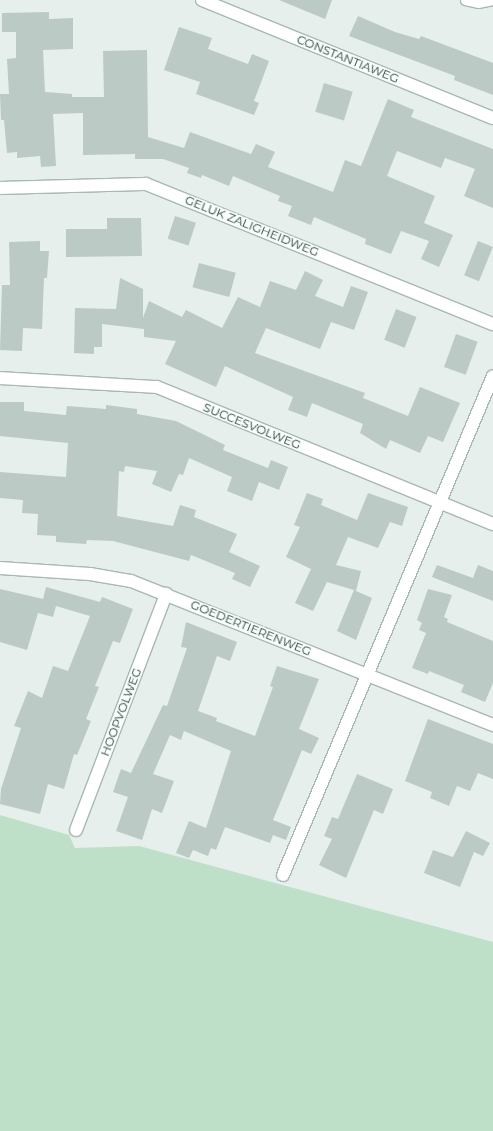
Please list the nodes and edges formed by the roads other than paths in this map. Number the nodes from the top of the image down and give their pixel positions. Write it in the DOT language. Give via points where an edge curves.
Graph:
graph roads {
  1 [pos="202,0"];
  2 [pos="465,0"];
  3 [pos="493,0"];
  4 [pos="493,118"];
  5 [pos="0,188"];
  6 [pos="493,324"];
  7 [pos="493,376"];
  8 [pos="0,378"];
  9 [pos="440,503"];
  10 [pos="493,524"];
  11 [pos="0,568"];
  12 [pos="166,594"];
  13 [pos="368,674"];
  14 [pos="493,725"];
  15 [pos="76,830"];
  16 [pos="283,875"];
  1 -- 4 [label="street, CONSTANTIAWEG"];
  2 -- 3 [label="lane" via="478,3"];
  5 -- 6 [label="street, GELUK ZALIGHEIDWEG" via="146,184"];
  7 -- 9 [label="street"];
  8 -- 9 [label="street, SUCCESVOLWEG" via="158,387"];
  9 -- 10 [label="street, SUCCESVOLWEG"];
  9 -- 13 [label="street"];
  11 -- 12 [label="street, GOEDERTIERENWEG" via="90,574 131,581"];
  12 -- 13 [label="street, GOEDERTIERENWEG"];
  12 -- 15 [label="street, HOOPVOLWEG"];
  13 -- 14 [label="street, GOEDERTIERENWEG"];
  13 -- 16 [label="street"];
}
